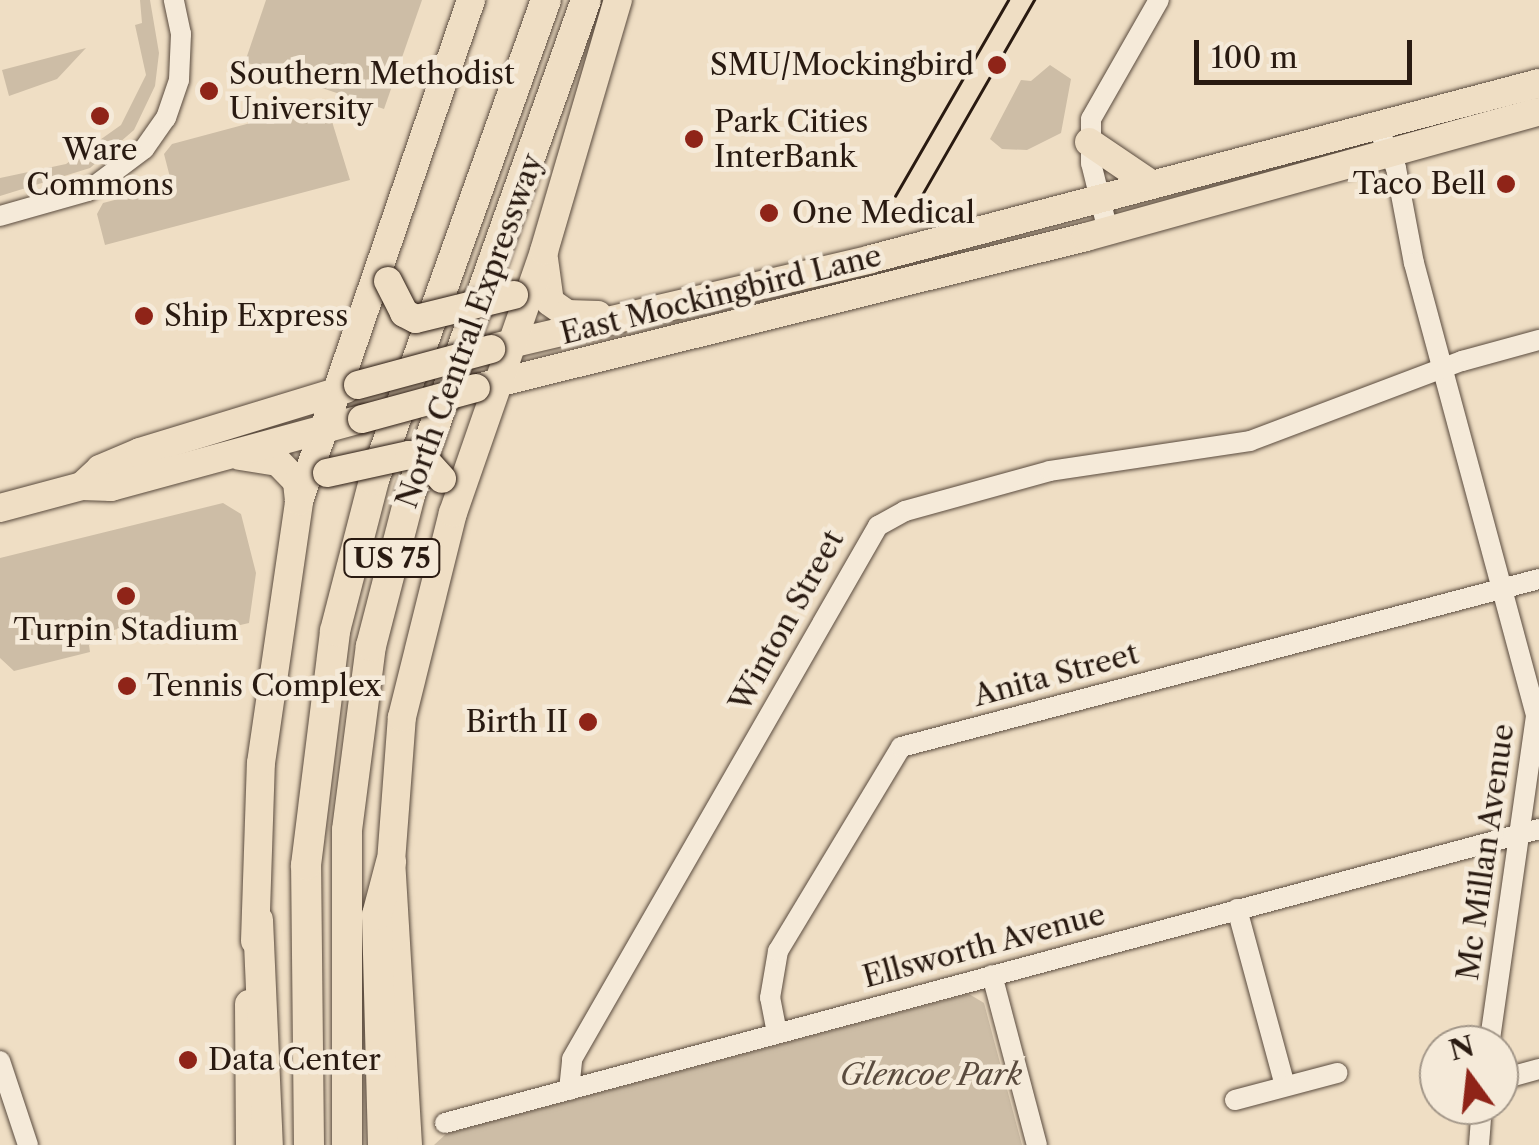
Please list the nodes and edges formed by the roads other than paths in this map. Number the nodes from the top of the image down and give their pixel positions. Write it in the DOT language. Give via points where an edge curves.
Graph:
graph roads {
  1 [pos="174,0"];
  2 [pos="471,0"];
  3 [pos="546,0"];
  4 [pos="586,0"];
  5 [pos="618,0"];
  6 [pos="1160,0"];
  7 [pos="1539,82"];
  8 [pos="1539,111"];
  9 [pos="1381,139"];
  10 [pos="1089,142"];
  11 [pos="1217,167"];
  12 [pos="1151,184"];
  13 [pos="1224,196"];
  14 [pos="1098,197"];
  15 [pos="0,216"];
  16 [pos="1108,231"];
  17 [pos="970,232"];
  18 [pos="384,249"];
  19 [pos="544,250"];
  20 [pos="979,264"];
  21 [pos="758,286"];
  22 [pos="522,290"];
  23 [pos="635,313"];
  24 [pos="768,317"];
  25 [pos="1539,340"];
  26 [pos="500,346"];
  27 [pos="1444,369"];
  28 [pos="486,386"];
  29 [pos="346,389"];
  30 [pos="323,429"];
  31 [pos="218,454"];
  32 [pos="82,486"];
  33 [pos="299,501"];
  34 [pos="0,508"];
  35 [pos="453,513"];
  36 [pos="1539,579"];
  37 [pos="1502,590"];
  38 [pos="1530,831"];
  39 [pos="391,862"];
  40 [pos="1238,910"];
  41 [pos="258,920"];
  42 [pos="992,975"];
  43 [pos="1494,1025"];
  44 [pos="777,1033"];
  45 [pos="0,1061"];
  46 [pos="1338,1073"];
  47 [pos="1286,1086"];
  48 [pos="569,1090"];
  49 [pos="1235,1100"];
  50 [pos="445,1123"];
  51 [pos="28,1145"];
  52 [pos="250,1145"];
  53 [pos="268,1145"];
  54 [pos="310,1145"];
  55 [pos="348,1145"];
  56 [pos="383,1145"];
  57 [pos="408,1145"];
  58 [pos="1037,1145"];
  1 -- 15 [label="street" via="181,34 178,80 166,118 144,149 88,191"];
  2 -- 18 [label="main road"];
  3 -- 54 [label="highway, North Central Expressway / US 75" via="379,465 335,631 306,864"];
  4 -- 55 [label="highway, North Central Expressway / US 75" via="410,494 370,646 347,830"];
  5 -- 19 [label="main road, North Central Expressway"];
  6 -- 10 [label="street" via="1098,98"];
  7 -- 9 [label="main road, East Mockingbird Lane"];
  8 -- 9 [label="main road, East Mockingbird Lane"];
  9 -- 11 [label="main road, East Mockingbird Lane"];
  9 -- 13 [label="main road, East Mockingbird Lane"];
  9 -- 27 [label="street, Mc Millan Avenue" via="1396,168"];
  10 -- 12 [label="main road"];
  10 -- 14 [label="street"];
  11 -- 12 [label="main road, East Mockingbird Lane"];
  11 -- 13 [label="main road"];
  12 -- 14 [label="main road, East Mockingbird Lane"];
  13 -- 16 [label="main road, East Mockingbird Lane"];
  14 -- 16 [label="street"];
  14 -- 17 [label="main road, East Mockingbird Lane"];
  16 -- 20 [label="main road, East Mockingbird Lane"];
  17 -- 20 [label="main road"];
  17 -- 21 [label="main road, East Mockingbird Lane"];
  18 -- 22 [label="main road, bridge" via="388,281 404,313 416,319"];
  18 -- 29 [label="main road"];
  19 -- 22 [label="main road, North Central Expressway"];
  19 -- 23 [label="main road" via="545,292 558,310"];
  20 -- 24 [label="main road, East Mockingbird Lane"];
  21 -- 23 [label="main road, East Mockingbird Lane"];
  21 -- 24 [label="main road"];
  22 -- 26 [label="main road, North Central Expressway"];
  23 -- 26 [label="main road, East Mockingbird Lane"];
  24 -- 28 [label="main road, East Mockingbird Lane"];
  25 -- 27 [label="street, Winton Street"];
  26 -- 28 [label="main road, North Central Expressway"];
  26 -- 29 [label="main road, East Mockingbird Lane, bridge"];
  27 -- 37 [label="street, Mc Millan Avenue"];
  27 -- 48 [label="street, Winton Street" via="1250,441 1050,470 905,511 878,526 572,1059"];
  28 -- 30 [label="main road, East Mockingbird Lane, bridge"];
  28 -- 35 [label="main road, North Central Expressway"];
  29 -- 30 [label="main road"];
  29 -- 32 [label="main road, East Mockingbird Lane" via="140,452 100,469"];
  30 -- 31 [label="main road, East Mockingbird Lane"];
  30 -- 33 [label="main road"];
  31 -- 32 [label="main road, East Mockingbird Lane" via="111,487"];
  31 -- 33 [label="main road" via="278,462 297,482"];
  32 -- 34 [label="main road"];
  33 -- 35 [label="main road, bridge" via="327,473 409,455 426,460 442,480"];
  33 -- 41 [label="main road" via="261,763"];
  35 -- 39 [label="main road, North Central Expressway" via="402,717"];
  36 -- 37 [label="street, Anita Street"];
  37 -- 38 [label="street, Mc Millan Avenue" via="1536,716"];
  37 -- 44 [label="street, Anita Street" via="902,747 778,951 770,998"];
  38 -- 40 [label="street, Ellsworth Avenue"];
  38 -- 43 [label="street, Mc Millan Avenue"];
  39 -- 56 [label="highway" via="378,914"];
  39 -- 57 [label="main road, North Central Expressway"];
  40 -- 42 [label="street, Ellsworth Avenue"];
  40 -- 47 [label="street"];
  41 -- 52 [label="main road" via="249,994"];
  41 -- 53 [label="highway"];
  42 -- 44 [label="street, Ellsworth Avenue"];
  42 -- 58 [label="street"];
  44 -- 48 [label="street, Ellsworth Avenue"];
  45 -- 51 [label="street"];
  46 -- 47 [label="street"];
  47 -- 49 [label="street"];
  48 -- 50 [label="street, Ellsworth Avenue"];
}
